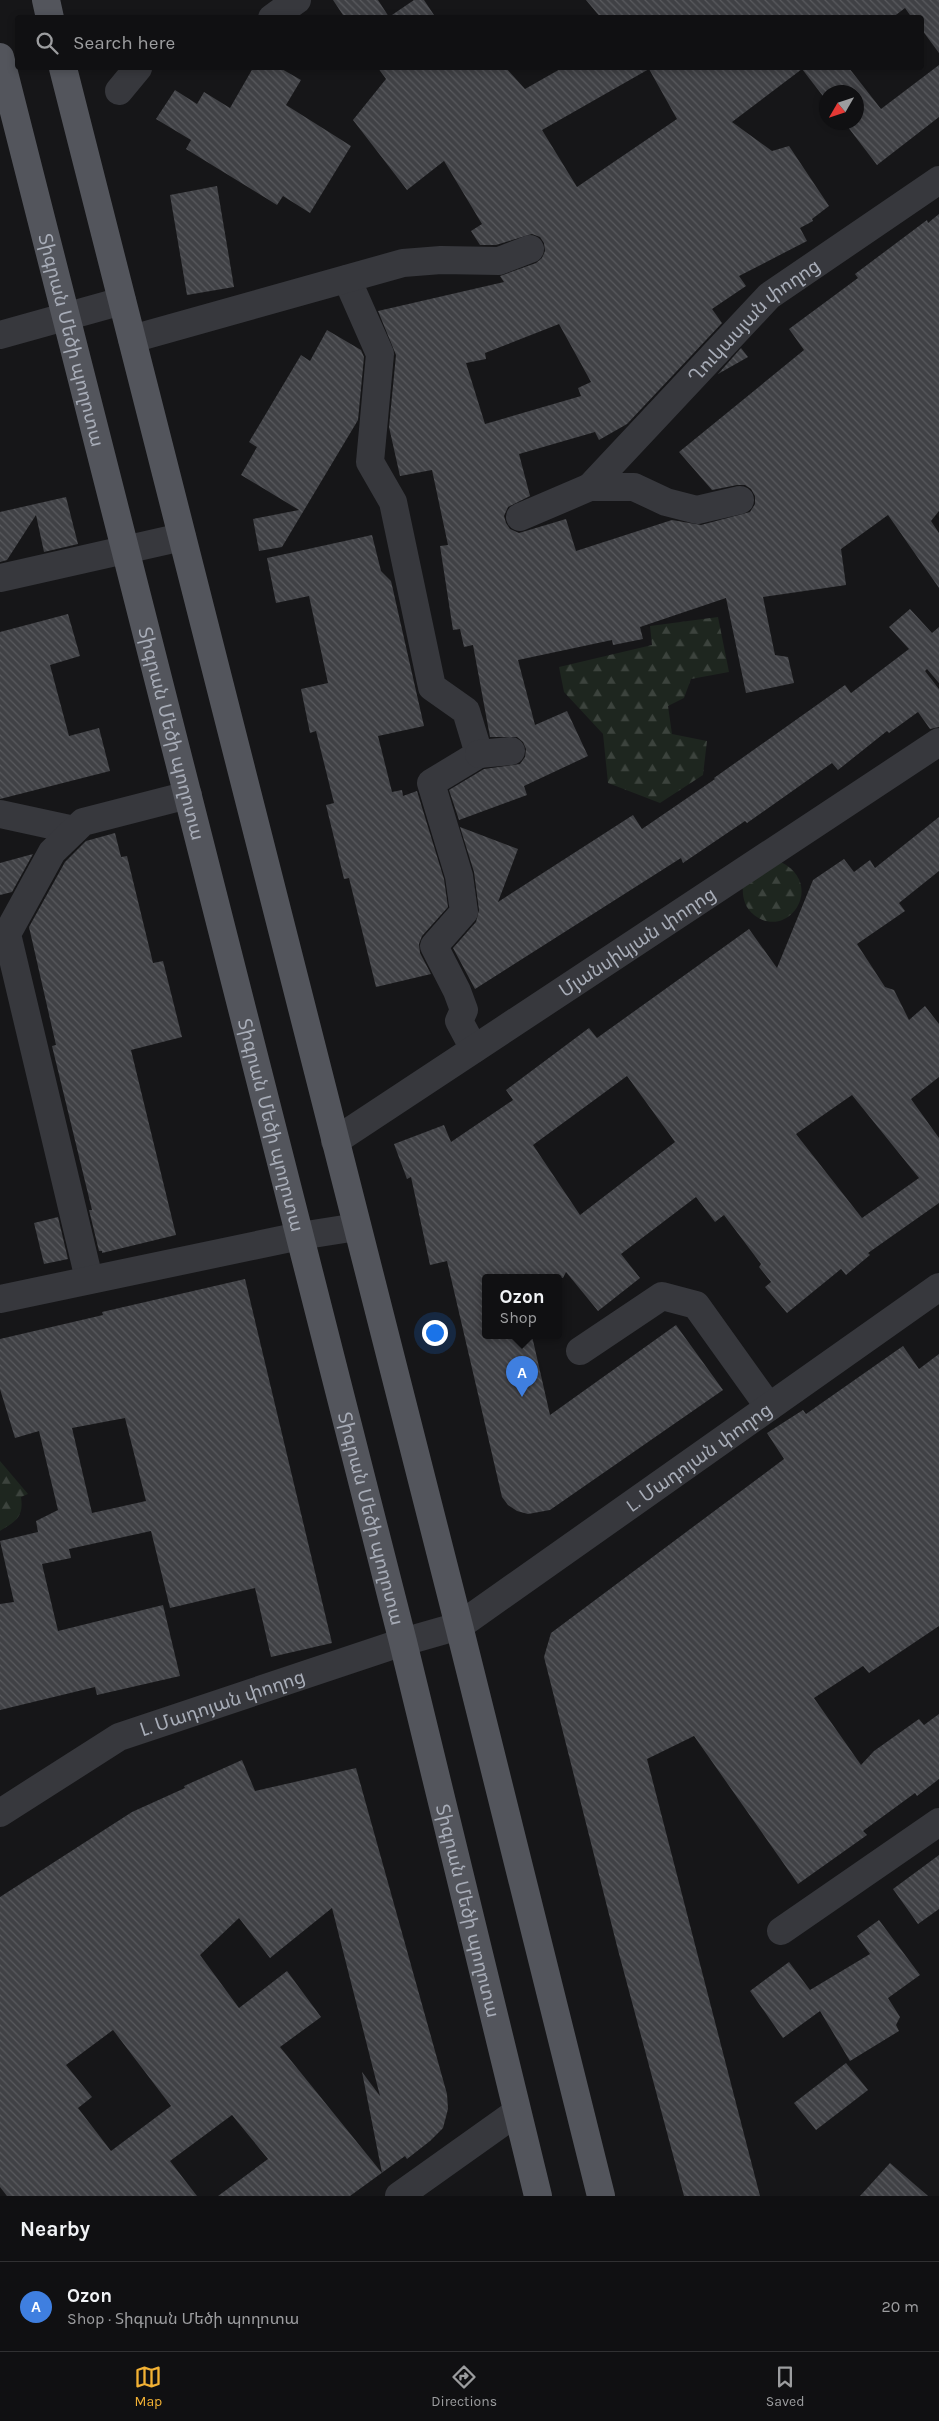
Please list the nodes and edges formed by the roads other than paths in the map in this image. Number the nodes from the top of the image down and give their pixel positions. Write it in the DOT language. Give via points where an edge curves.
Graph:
graph roads {
  1 [pos="46,0"];
  2 [pos="297,0"];
  3 [pos="49,15"];
  4 [pos="276,15"];
  5 [pos="0,57"];
  6 [pos="64,70"];
  7 [pos="136,70"];
  8 [pos="119,91"];
  9 [pos="939,180"];
  10 [pos="530,249"];
  11 [pos="347,279"];
  12 [pos="122,301"];
  13 [pos="66,317"];
  14 [pos="0,335"];
  15 [pos="132,339"];
  16 [pos="590,487"];
  17 [pos="740,500"];
  18 [pos="520,517"];
  19 [pos="182,536"];
  20 [pos="126,550"];
  21 [pos="0,578"];
  22 [pos="939,742"];
  23 [pos="511,751"];
  24 [pos="479,754"];
  25 [pos="188,795"];
  26 [pos="0,814"];
  27 [pos="74,830"];
  28 [pos="474,1049"];
  29 [pos="335,1141"];
  30 [pos="357,1227"];
  31 [pos="300,1236"];
  32 [pos="90,1279"];
  33 [pos="939,1287"];
  34 [pos="0,1299"];
  35 [pos="580,1351"];
  36 [pos="769,1407"];
  37 [pos="459,1626"];
  38 [pos="403,1642"];
  39 [pos="0,1813"];
  40 [pos="939,1822"];
  41 [pos="781,1931"];
  42 [pos="518,2112"];
  43 [pos="399,2196"];
  44 [pos="538,2196"];
  45 [pos="601,2196"];
  1 -- 3 [label="main road"];
  2 -- 4 [label="street"];
  5 -- 13 [label="main road, Տիգրան Մեծի պողոտա"];
  6 -- 12 [label="main road"];
  7 -- 8 [label="street"];
  9 -- 16 [label="street, Ղուկասյան փողոց" via="769,296"];
  10 -- 11 [label="street" via="499,261 403,263"];
  11 -- 15 [label="street"];
  11 -- 24 [label="street" via="380,354 370,462 393,502 432,687 466,711"];
  12 -- 13 [label="street"];
  12 -- 15 [label="main road"];
  13 -- 14 [label="street"];
  13 -- 20 [label="main road, Տիգրան Մեծի պողոտա"];
  15 -- 19 [label="main road"];
  16 -- 17 [label="street" via="634,487 666,502 697,510"];
  16 -- 18 [label="street"];
  19 -- 20 [label="street"];
  19 -- 29 [label="main road"];
  20 -- 21 [label="street"];
  20 -- 25 [label="main road, Տիգրան Մեծի պողոտա"];
  22 -- 28 [label="street, Մյանսիկյան փողոց"];
  23 -- 24 [label="street"];
  24 -- 28 [label="street" via="431,783 459,876 464,912 434,946 457,991 464,1010 459,1021"];
  25 -- 27 [label="street" via="83,822"];
  25 -- 31 [label="main road, Տիգրան Մեծի պողոտա"];
  26 -- 27 [label="street"];
  27 -- 32 [label="street" via="52,852 7,934"];
  28 -- 29 [label="street, Մյանսիկյան փողոց"];
  29 -- 30 [label="main road"];
  30 -- 31 [label="street"];
  30 -- 37 [label="main road"];
  31 -- 32 [label="street"];
  31 -- 38 [label="main road, Տիգրան Մեծի պողոտա"];
  32 -- 34 [label="street"];
  33 -- 36 [label="street, L. Մադոյան փողոց"];
  35 -- 36 [label="street" via="662,1296 696,1305"];
  36 -- 37 [label="street, L. Մադոյան փողոց"];
  37 -- 38 [label="street, Լ. Մադոյան փողոց"];
  37 -- 45 [label="main road"];
  38 -- 39 [label="street, Լ. Մադոյան փողոց" via="119,1737"];
  38 -- 42 [label="main road, Տիգրան Մեծի պողոտա"];
  40 -- 41 [label="street"];
  42 -- 43 [label="street"];
  42 -- 44 [label="main road, Տիգրան Մեծի պողոտա"];
}
